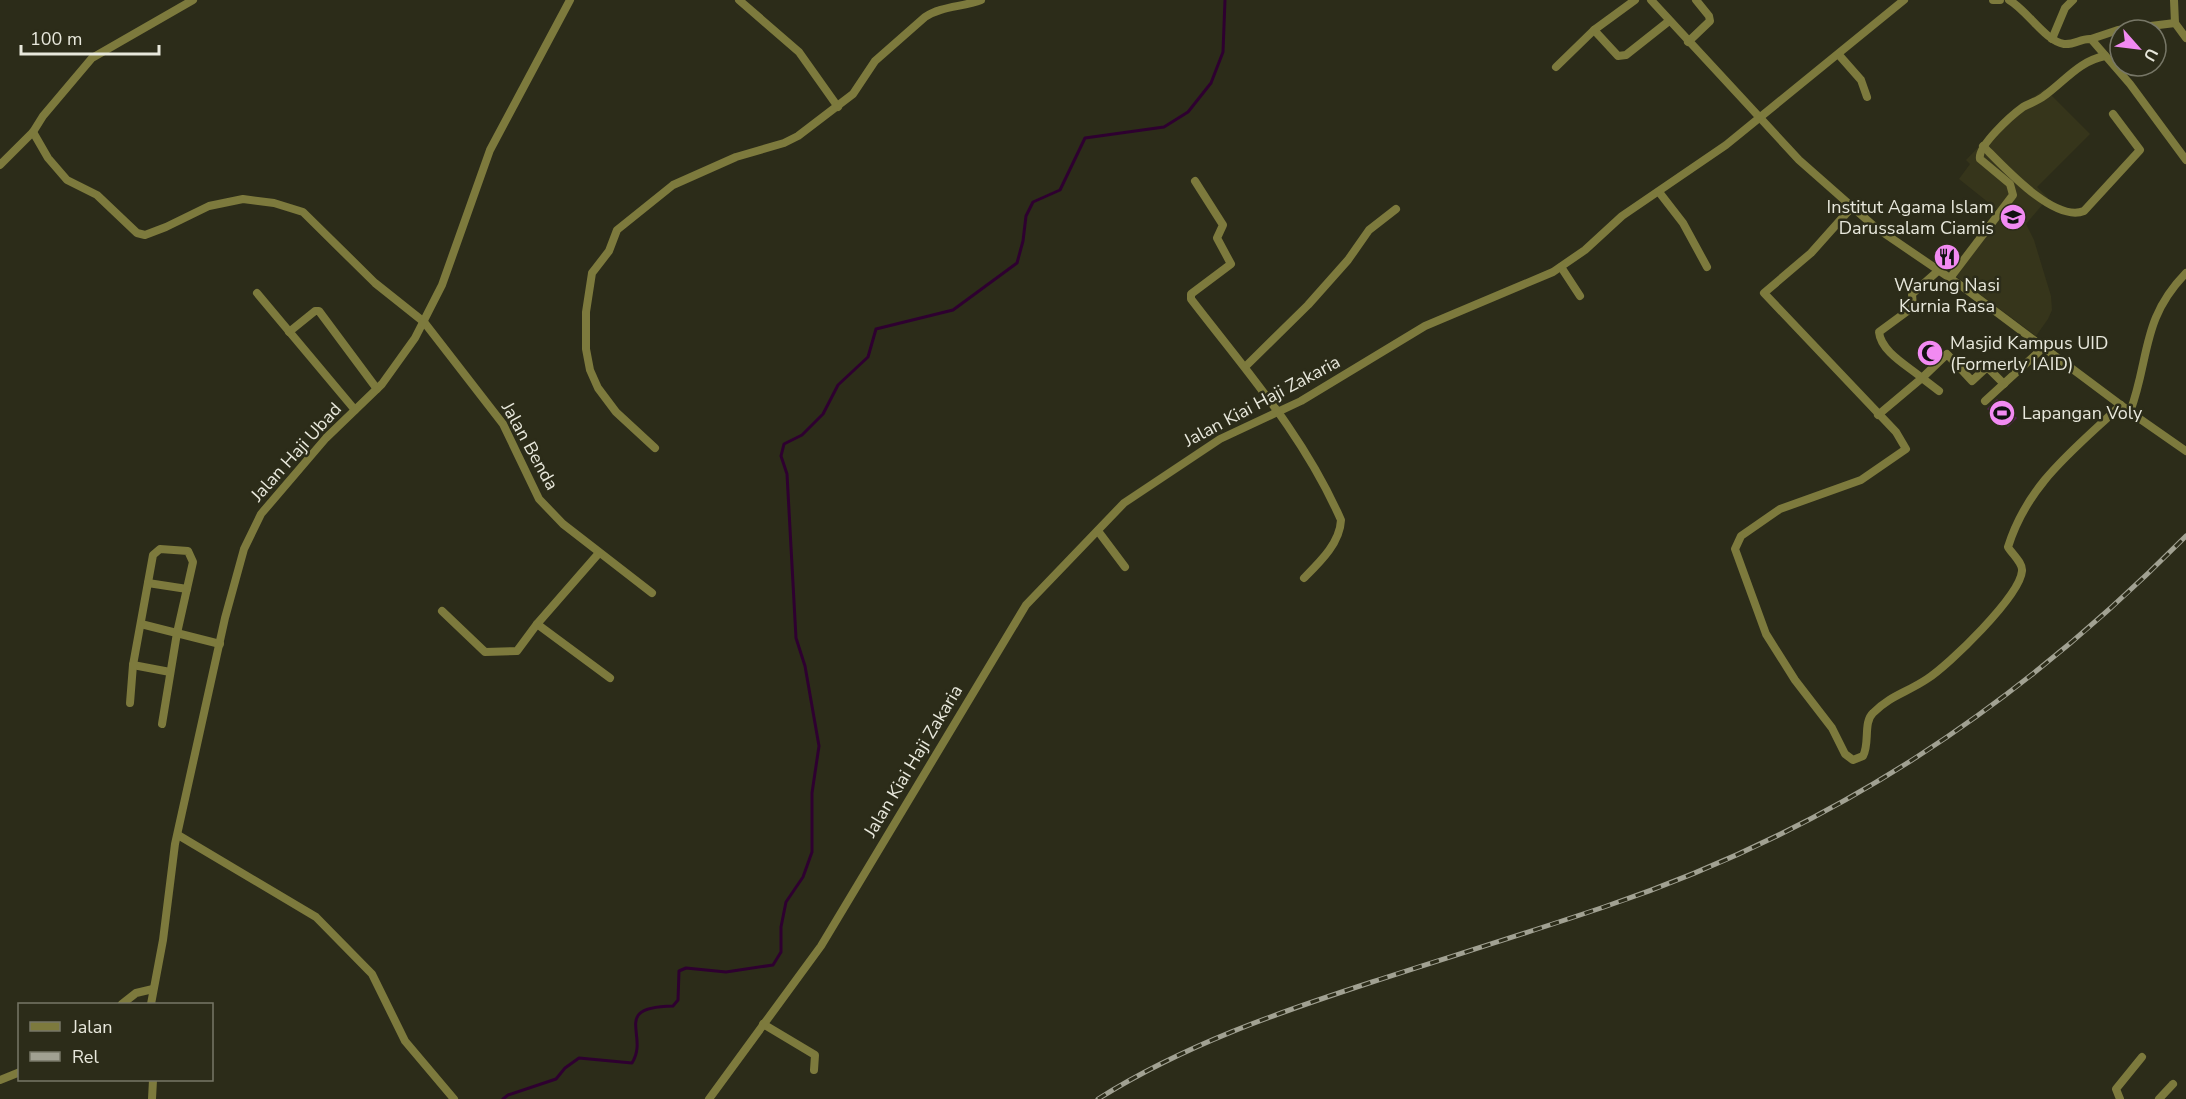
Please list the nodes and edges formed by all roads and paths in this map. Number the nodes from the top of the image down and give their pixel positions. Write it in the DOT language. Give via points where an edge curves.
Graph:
graph roads {
  1 [pos="193,0"];
  2 [pos="570,0"];
  3 [pos="739,0"];
  4 [pos="981,0"];
  5 [pos="1635,0"];
  6 [pos="1651,0"];
  7 [pos="1904,0"];
  8 [pos="1993,0"];
  9 [pos="2000,0"];
  10 [pos="2009,0"];
  11 [pos="2073,0"];
  12 [pos="2174,0"];
  13 [pos="1702,2"];
  14 [pos="1669,21"];
  15 [pos="2175,22"];
  16 [pos="1594,30"];
  17 [pos="2053,36"];
  18 [pos="2186,38"];
  19 [pos="2091,39"];
  20 [pos="1688,42"];
  21 [pos="1839,55"];
  22 [pos="2105,56"];
  23 [pos="1556,67"];
  24 [pos="1867,97"];
  25 [pos="838,107"];
  26 [pos="2113,114"];
  27 [pos="1759,118"];
  28 [pos="33,132"];
  29 [pos="1983,146"];
  30 [pos="2186,160"];
  31 [pos="0,165"];
  32 [pos="1195,181"];
  33 [pos="1659,192"];
  34 [pos="1852,207"];
  35 [pos="1396,209"];
  36 [pos="1561,267"];
  37 [pos="1707,267"];
  38 [pos="1939,270"];
  39 [pos="2186,273"];
  40 [pos="1950,278"];
  41 [pos="257,293"];
  42 [pos="1580,296"];
  43 [pos="424,322"];
  44 [pos="290,332"];
  45 [pos="2044,347"];
  46 [pos="1245,367"];
  47 [pos="1922,378"];
  48 [pos="2004,384"];
  49 [pos="376,389"];
  50 [pos="1939,392"];
  51 [pos="1985,402"];
  52 [pos="2121,405"];
  53 [pos="355,410"];
  54 [pos="1280,411"];
  55 [pos="2130,412"];
  56 [pos="1878,415"];
  57 [pos="655,448"];
  58 [pos="2186,451"];
  59 [pos="1098,531"];
  60 [pos="599,554"];
  61 [pos="1125,567"];
  62 [pos="1304,578"];
  63 [pos="148,583"];
  64 [pos="187,589"];
  65 [pos="652,593"];
  66 [pos="442,611"];
  67 [pos="141,624"];
  68 [pos="537,624"];
  69 [pos="177,633"];
  70 [pos="220,644"];
  71 [pos="133,665"];
  72 [pos="170,672"];
  73 [pos="610,678"];
  74 [pos="130,703"];
  75 [pos="162,724"];
  76 [pos="178,835"];
  77 [pos="153,989"];
  78 [pos="124,1003"];
  79 [pos="151,1003"];
  80 [pos="763,1024"];
  81 [pos="2142,1057"];
  82 [pos="814,1070"];
  83 [pos="18,1073"];
  84 [pos="0,1080"];
  85 [pos="153,1081"];
  86 [pos="2173,1084"];
  87 [pos="152,1099"];
  88 [pos="454,1099"];
  89 [pos="709,1099"];
  90 [pos="2120,1099"];
  91 [pos="2159,1099"];
  1 -- 28 [label="street" via="92,58"];
  2 -- 43 [label="street, Jalan Haji Ubad" via="490,150 442,285"];
  3 -- 25 [label="street" via="799,52"];
  4 -- 25 [label="street" via="932,12 875,61 854,94"];
  5 -- 16 [label="street"];
  6 -- 14 [label="street"];
  7 -- 21 [label="street, Jalan Kiai Haji Zakaria"];
  8 -- 9 [label="street"];
  10 -- 17 [label="street"];
  11 -- 17 [label="street"];
  12 -- 15 [label="street"];
  13 -- 20 [label="street" via="1710,21"];
  14 -- 16 [label="street" via="1622,56 1611,51"];
  14 -- 20 [label="street"];
  15 -- 18 [label="street"];
  15 -- 19 [label="street" via="2127,28"];
  16 -- 23 [label="street"];
  17 -- 19 [label="street" via="2066,44"];
  19 -- 22 [label="street"];
  20 -- 27 [label="street"];
  21 -- 24 [label="street" via="1861,80"];
  21 -- 27 [label="street, Jalan Kiai Haji Zakaria"];
  22 -- 29 [label="street" via="2091,58 2046,95 2024,107"];
  22 -- 30 [label="street"];
  25 -- 57 [label="street" via="791,141 736,157 658,195 617,230 609,251 592,273 586,312 590,370 616,412"];
  26 -- 29 [label="street" via="2140,150 2078,214 2056,207 2025,188"];
  27 -- 33 [label="street, Jalan Kiai Haji Zakaria"];
  27 -- 34 [label="street"];
  28 -- 31 [label="street"];
  28 -- 43 [label="street, Jalan Benda" via="67,180 97,195 137,234 166,228 210,206 243,199 294,207 375,283"];
  29 -- 40 [label="street" via="1980,159 2010,184 2013,195"];
  32 -- 46 [label="street" via="1223,225 1217,238 1232,264 1191,294 1191,299"];
  33 -- 36 [label="street, Jalan Kiai Haji Zakaria" via="1622,216"];
  33 -- 37 [label="street" via="1683,223"];
  34 -- 38 [label="street"];
  34 -- 56 [label="street" via="1811,253 1764,292"];
  35 -- 46 [label="street" via="1369,230 1314,298"];
  36 -- 42 [label="street"];
  36 -- 54 [label="street, Jalan Kiai Haji Zakaria" via="1425,326 1344,377"];
  38 -- 40 [label="street"];
  38 -- 47 [label="street" via="1912,294 1913,307 1879,332 1894,356"];
  39 -- 55 [label="street" via="2166,297 2149,332"];
  40 -- 45 [label="street"];
  41 -- 44 [label="street"];
  43 -- 49 [label="street, Jalan Haji Ubad"];
  43 -- 60 [label="street, Jalan Benda" via="503,424 539,499"];
  44 -- 49 [label="street" via="319,311"];
  44 -- 53 [label="street"];
  45 -- 48 [label="street"];
  45 -- 52 [label="street"];
  46 -- 54 [label="street"];
  47 -- 48 [label="street" via="1947,354 1972,381 1987,367"];
  47 -- 50 [label="street"];
  47 -- 56 [label="street"];
  48 -- 51 [label="street"];
  49 -- 53 [label="street, Jalan Haji Ubad"];
  52 -- 55 [label="street"];
  52 -- 56 [label="street" via="2040,483 2023,508 2008,548 2022,571 2006,600 1986,626 1928,678 1887,698 1870,715 1865,752 1853,760 1845,754 1832,728 1766,634 1735,549 1741,536 1780,509 1861,480 1906,449 1896,432"];
  53 -- 70 [label="street, Jalan Haji Ubad" via="261,514 244,549"];
  54 -- 59 [label="street, Jalan Kiai Haji Zakaria" via="1220,439 1155,480 1124,503"];
  54 -- 62 [label="street" via="1341,520 1340,532 1322,560"];
  55 -- 58 [label="street"];
  59 -- 61 [label="street"];
  59 -- 80 [label="street, Jalan Kiai Haji Zakaria" via="1021,611 821,946"];
  60 -- 65 [label="street, Jalan Benda"];
  60 -- 68 [label="street"];
  63 -- 64 [label="street"];
  63 -- 64 [label="street" via="156,551 188,551 193,562"];
  63 -- 67 [label="street"];
  64 -- 69 [label="street"];
  66 -- 68 [label="street" via="485,652 514,652"];
  67 -- 69 [label="street"];
  67 -- 71 [label="street"];
  68 -- 73 [label="street"];
  69 -- 70 [label="street"];
  69 -- 72 [label="street"];
  70 -- 76 [label="street, Jalan Haji Ubad"];
  71 -- 72 [label="street"];
  71 -- 74 [label="street"];
  72 -- 75 [label="street"];
  76 -- 77 [label="street, Jalan Haji Ubad"];
  76 -- 88 [label="street" via="316,917 372,974 405,1041"];
  77 -- 78 [label="street" via="136,993"];
  77 -- 79 [label="street, Jalan Haji Ubad"];
  80 -- 82 [label="street" via="815,1055"];
  80 -- 89 [label="street, Jalan Kiai Haji Zakaria"];
  81 -- 90 [label="street" via="2116,1089"];
  83 -- 84 [label="street"];
  85 -- 87 [label="street"];
  86 -- 91 [label="street"];
}
